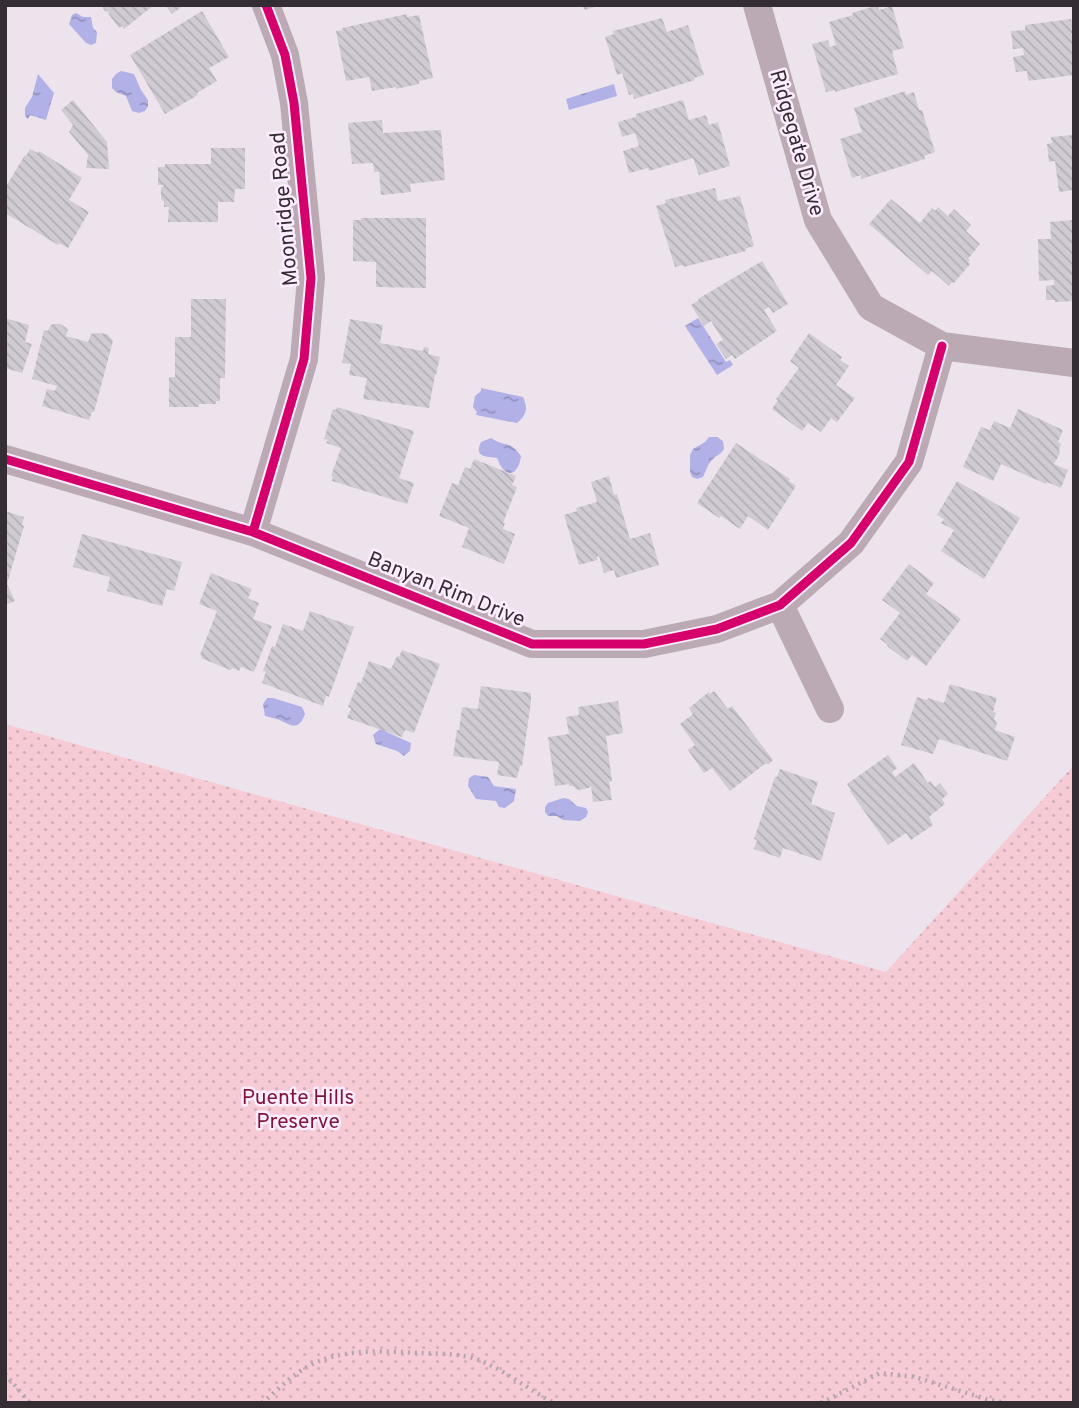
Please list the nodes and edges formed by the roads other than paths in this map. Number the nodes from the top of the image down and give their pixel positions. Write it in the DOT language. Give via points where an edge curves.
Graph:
graph roads {
  1 [pos="266,5"];
  2 [pos="757,5"];
  3 [pos="942,346"];
  4 [pos="1074,362"];
  5 [pos="5,459"];
  6 [pos="253,532"];
  7 [pos="780,605"];
  8 [pos="830,709"];
  1 -- 6 [label="street, Moonridge Road" via="285,55 294,103 311,278 304,359"];
  2 -- 3 [label="street, Ridgegate Drive" via="818,220 871,307"];
  3 -- 4 [label="street, Ridgegate Drive"];
  3 -- 7 [label="street, Banyan Rim Drive" via="909,462 851,543"];
  5 -- 6 [label="street, Banyan Rim Drive"];
  6 -- 7 [label="street, Banyan Rim Drive" via="532,644 644,645 717,629"];
  7 -- 8 [label="street"];
}
